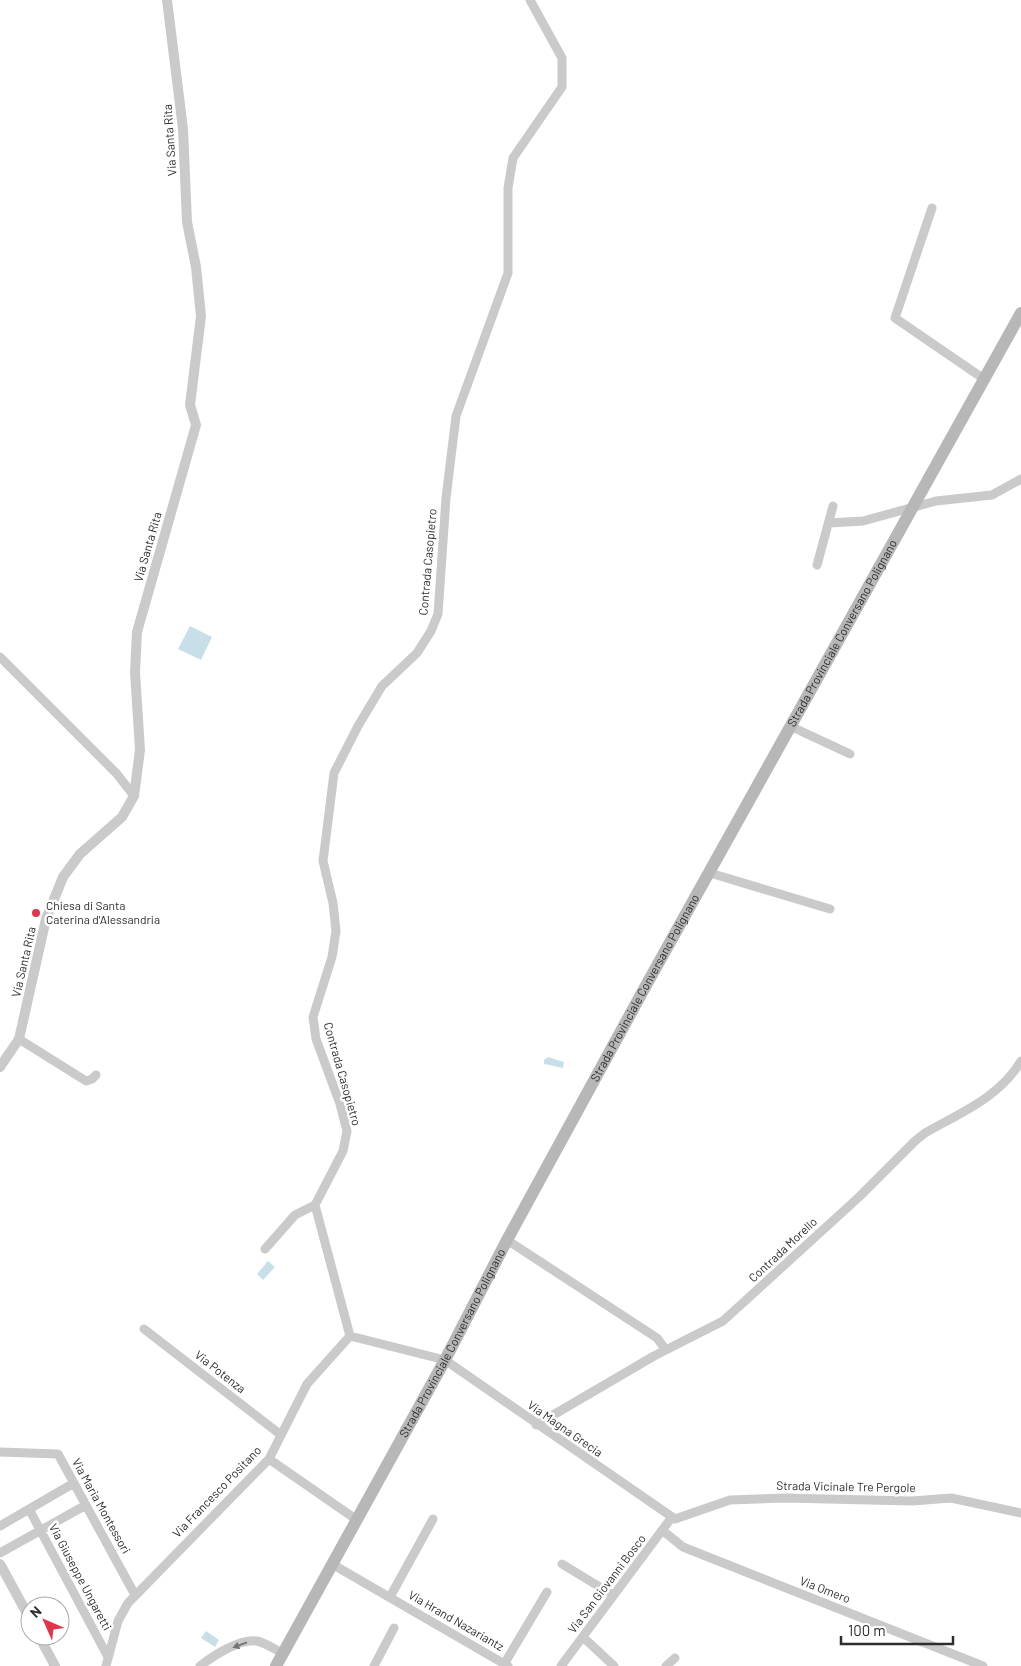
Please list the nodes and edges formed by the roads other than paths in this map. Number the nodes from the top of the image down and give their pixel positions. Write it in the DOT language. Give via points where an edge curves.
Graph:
graph roads {
  1 [pos="167,0"];
  2 [pos="530,0"];
  3 [pos="932,208"];
  4 [pos="1021,313"];
  5 [pos="984,379"];
  6 [pos="1021,479"];
  7 [pos="834,506"];
  8 [pos="913,508"];
  9 [pos="830,523"];
  10 [pos="817,566"];
  11 [pos="0,657"];
  12 [pos="790,726"];
  13 [pos="850,754"];
  14 [pos="134,796"];
  15 [pos="710,873"];
  16 [pos="830,909"];
  17 [pos="19,1039"];
  18 [pos="1021,1060"];
  19 [pos="0,1067"];
  20 [pos="96,1075"];
  21 [pos="315,1205"];
  22 [pos="507,1240"];
  23 [pos="265,1249"];
  24 [pos="144,1328"];
  25 [pos="350,1336"];
  26 [pos="666,1350"];
  27 [pos="445,1360"];
  28 [pos="536,1425"];
  29 [pos="281,1435"];
  30 [pos="0,1452"];
  31 [pos="269,1459"];
  32 [pos="74,1483"];
  33 [pos="86,1505"];
  34 [pos="29,1509"];
  35 [pos="1021,1513"];
  36 [pos="672,1517"];
  37 [pos="433,1519"];
  38 [pos="357,1520"];
  39 [pos="0,1526"];
  40 [pos="41,1530"];
  41 [pos="662,1530"];
  42 [pos="0,1553"];
  43 [pos="0,1564"];
  44 [pos="332,1564"];
  45 [pos="562,1564"];
  46 [pos="547,1592"];
  47 [pos="135,1595"];
  48 [pos="613,1596"];
  49 [pos="390,1597"];
  50 [pos="20,1601"];
  51 [pos="394,1628"];
  52 [pos="583,1637"];
  53 [pos="44,1646"];
  54 [pos="282,1653"];
  55 [pos="674,1658"];
  56 [pos="107,1661"];
  57 [pos="505,1665"];
  58 [pos="55,1666"];
  59 [pos="200,1666"];
  60 [pos="276,1666"];
  61 [pos="374,1666"];
  62 [pos="561,1666"];
  63 [pos="614,1666"];
  64 [pos="666,1666"];
  65 [pos="983,1666"];
  1 -- 14 [label="street, Via Santa Rita" via="183,129 187,222 201,316 190,405 196,425 137,632 135,672 140,750"];
  2 -- 21 [label="street, Contrada Casopietro" via="562,58 562,87 513,158 508,188 508,273 456,416 446,498 438,614 417,653 382,686 334,774 323,861 336,931 332,958 313,1016 316,1039 347,1131 343,1151"];
  3 -- 5 [label="street" via="895,318"];
  4 -- 5 [label="main road, Strada Provinciale Conversano Polignano"];
  5 -- 8 [label="main road, Strada Provinciale Conversano Polignano"];
  6 -- 8 [label="street" via="992,494"];
  7 -- 9 [label="street"];
  8 -- 9 [label="street" via="863,521"];
  8 -- 12 [label="main road, Strada Provinciale Conversano Polignano"];
  9 -- 10 [label="street"];
  11 -- 14 [label="street" via="117,774"];
  12 -- 13 [label="street"];
  12 -- 15 [label="main road, Strada Provinciale Conversano Polignano"];
  14 -- 17 [label="street, Via Santa Rita" via="122,817 72,863 54,897 46,919"];
  15 -- 16 [label="street"];
  15 -- 22 [label="main road, Strada Provinciale Conversano Polignano"];
  17 -- 19 [label="street, Via Santa Rita"];
  17 -- 20 [label="street" via="86,1081"];
  18 -- 26 [label="street, Contrada Morello" via="1011,1077 996,1092 924,1133 909,1146 859,1197 723,1321"];
  21 -- 23 [label="street" via="294,1215"];
  21 -- 25 [label="street"];
  22 -- 26 [label="street" via="657,1338"];
  22 -- 27 [label="main road, Strada Provinciale Conversano Polignano"];
  24 -- 29 [label="street, Via Potenza"];
  25 -- 27 [label="street"];
  25 -- 29 [label="street, Via Francesco Positano" via="307,1384"];
  26 -- 28 [label="street, Contrada Morello"];
  27 -- 28 [label="street, Via Magna Grecia"];
  27 -- 38 [label="main road, Strada Provinciale Conversano Polignano"];
  28 -- 36 [label="street, Via Magna Grecia"];
  29 -- 31 [label="street, Via Francesco Positano"];
  30 -- 32 [label="street, Via Maria Montessori" via="58,1454"];
  31 -- 38 [label="street"];
  31 -- 47 [label="street, Via Francesco Positano"];
  32 -- 33 [label="street, Via Maria Montessori"];
  32 -- 34 [label="street"];
  33 -- 40 [label="street"];
  33 -- 47 [label="street, Via Maria Montessori"];
  34 -- 39 [label="street"];
  34 -- 40 [label="street, Via Giuseppe Ungaretti"];
  35 -- 36 [label="street, Strada Vicinale Tre Pergole" via="951,1498 912,1501 786,1498 730,1500 684,1517"];
  36 -- 41 [label="street, Via San Giovanni Bosco"];
  37 -- 49 [label="street, Via Hrand Nazariantz"];
  38 -- 44 [label="main road, Strada Provinciale Conversano Polignano"];
  40 -- 42 [label="street"];
  40 -- 56 [label="street, Via Giuseppe Ungaretti"];
  41 -- 48 [label="street, Via San Giovanni Bosco"];
  41 -- 65 [label="street, Via Omero" via="682,1547"];
  43 -- 50 [label="street"];
  44 -- 49 [label="street, Via Hrand Nazariantz"];
  44 -- 54 [label="main road, Strada Provinciale Conversano Polignano"];
  45 -- 48 [label="street"];
  46 -- 57 [label="street"];
  47 -- 56 [label="street, Via Francesco Positano" via="118,1621"];
  48 -- 52 [label="street, Via San Giovanni Bosco"];
  49 -- 57 [label="street, Via Hrand Nazariantz"];
  51 -- 61 [label="street"];
  52 -- 62 [label="street, Via San Giovanni Bosco"];
  52 -- 63 [label="street"];
  53 -- 58 [label="street"];
  54 -- 59 [label="street, one-way" via="253,1641 237,1645"];
  54 -- 60 [label="main road, Strada Provinciale Conversano Polignano"];
  55 -- 64 [label="street"];
}
